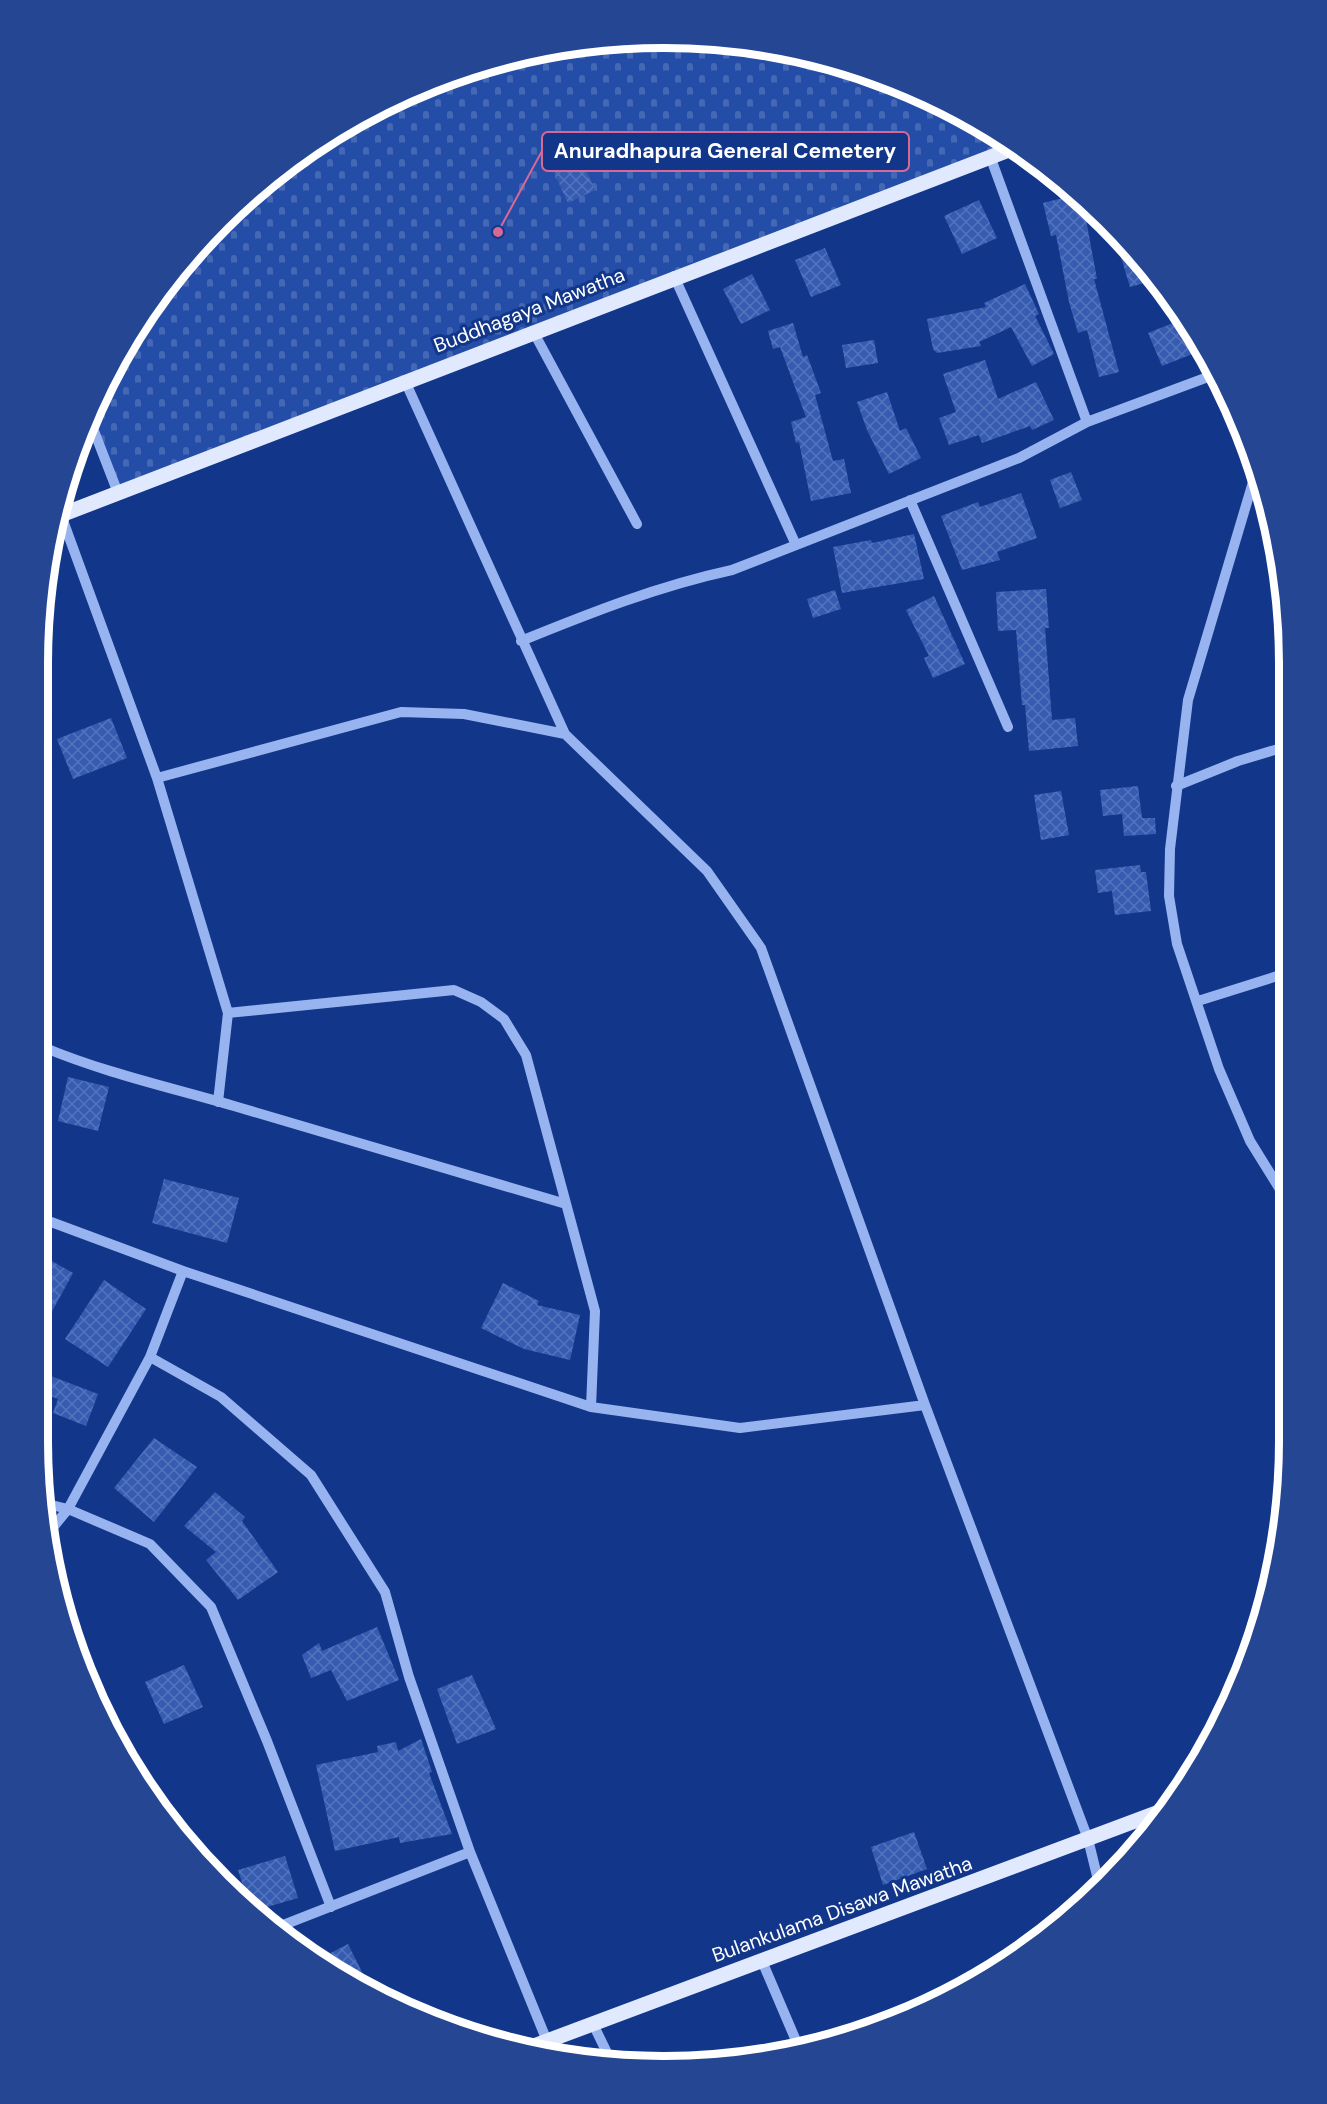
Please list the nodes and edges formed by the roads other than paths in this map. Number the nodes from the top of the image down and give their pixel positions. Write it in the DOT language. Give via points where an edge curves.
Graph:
graph roads {
  1 [pos="1004,151"];
  2 [pos="990,156"];
  3 [pos="674,276"];
  4 [pos="534,331"];
  5 [pos="1208,377"];
  6 [pos="405,381"];
  7 [pos="1087,422"];
  8 [pos="94,432"];
  9 [pos="1252,485"];
  10 [pos="118,493"];
  11 [pos="910,500"];
  12 [pos="67,513"];
  13 [pos="64,524"];
  14 [pos="637,524"];
  15 [pos="796,545"];
  16 [pos="521,641"];
  17 [pos="1008,727"];
  18 [pos="564,734"];
  19 [pos="1279,749"];
  20 [pos="157,778"];
  21 [pos="1176,786"];
  22 [pos="1279,976"];
  23 [pos="1198,1002"];
  24 [pos="228,1013"];
  25 [pos="48,1049"];
  26 [pos="218,1102"];
  27 [pos="1279,1188"];
  28 [pos="566,1204"];
  29 [pos="48,1221"];
  30 [pos="183,1271"];
  31 [pos="150,1357"];
  32 [pos="925,1405"];
  33 [pos="591,1407"];
  34 [pos="51,1505"];
  35 [pos="68,1509"];
  36 [pos="54,1526"];
  37 [pos="1152,1815"];
  38 [pos="1088,1839"];
  39 [pos="470,1852"];
  40 [pos="1097,1877"];
  41 [pos="331,1907"];
  42 [pos="284,1925"];
  43 [pos="762,1960"];
  44 [pos="592,2024"];
  45 [pos="547,2041"];
  46 [pos="796,2041"];
  47 [pos="541,2043"];
  48 [pos="607,2053"];
  1 -- 2 [label="main road, Buddhagaya Mawatha"];
  2 -- 3 [label="main road, Buddhagaya Mawatha"];
  2 -- 7 [label="street"];
  3 -- 4 [label="main road, Buddhagaya Mawatha"];
  3 -- 15 [label="street"];
  4 -- 6 [label="main road, Buddhagaya Mawatha"];
  4 -- 14 [label="street"];
  5 -- 7 [label="street"];
  6 -- 10 [label="main road, Buddhagaya Mawatha"];
  6 -- 16 [label="street"];
  7 -- 11 [label="street" via="1019,458"];
  8 -- 10 [label="street"];
  9 -- 21 [label="street" via="1188,700"];
  10 -- 12 [label="main road, Buddhagaya Mawatha"];
  11 -- 15 [label="street"];
  11 -- 17 [label="street"];
  13 -- 20 [label="street"];
  15 -- 16 [label="street" via="732,570 625,599"];
  16 -- 18 [label="street"];
  18 -- 20 [label="street" via="464,714 401,712"];
  18 -- 32 [label="street" via="707,871 760,948"];
  19 -- 21 [label="street"];
  20 -- 24 [label="street"];
  21 -- 23 [label="street" via="1169,896 1177,944"];
  22 -- 23 [label="street"];
  23 -- 27 [label="street" via="1219,1069 1250,1140"];
  24 -- 26 [label="street"];
  24 -- 28 [label="street" via="454,990 481,1002 504,1019 526,1054"];
  25 -- 26 [label="street" via="88,1066"];
  26 -- 28 [label="street"];
  28 -- 33 [label="street" via="595,1311"];
  29 -- 30 [label="street"];
  30 -- 31 [label="street"];
  30 -- 33 [label="street"];
  31 -- 35 [label="street"];
  31 -- 39 [label="street" via="221,1397 311,1475 385,1592 409,1677"];
  32 -- 33 [label="street" via="740,1428"];
  32 -- 38 [label="street"];
  34 -- 35 [label="street"];
  35 -- 36 [label="street"];
  35 -- 41 [label="street" via="150,1544 211,1606"];
  37 -- 38 [label="main road, Bulankulama Disawa Mawatha"];
  38 -- 40 [label="street"];
  38 -- 43 [label="main road, Bulankulama Disawa Mawatha"];
  39 -- 41 [label="street"];
  39 -- 45 [label="street"];
  41 -- 42 [label="street"];
  43 -- 44 [label="main road, Bulankulama Disawa Mawatha"];
  43 -- 46 [label="street"];
  44 -- 45 [label="main road, Bulankulama Disawa Mawatha"];
  44 -- 48 [label="street"];
  45 -- 47 [label="main road, Bulankulama Disawa Mawatha"];
}
